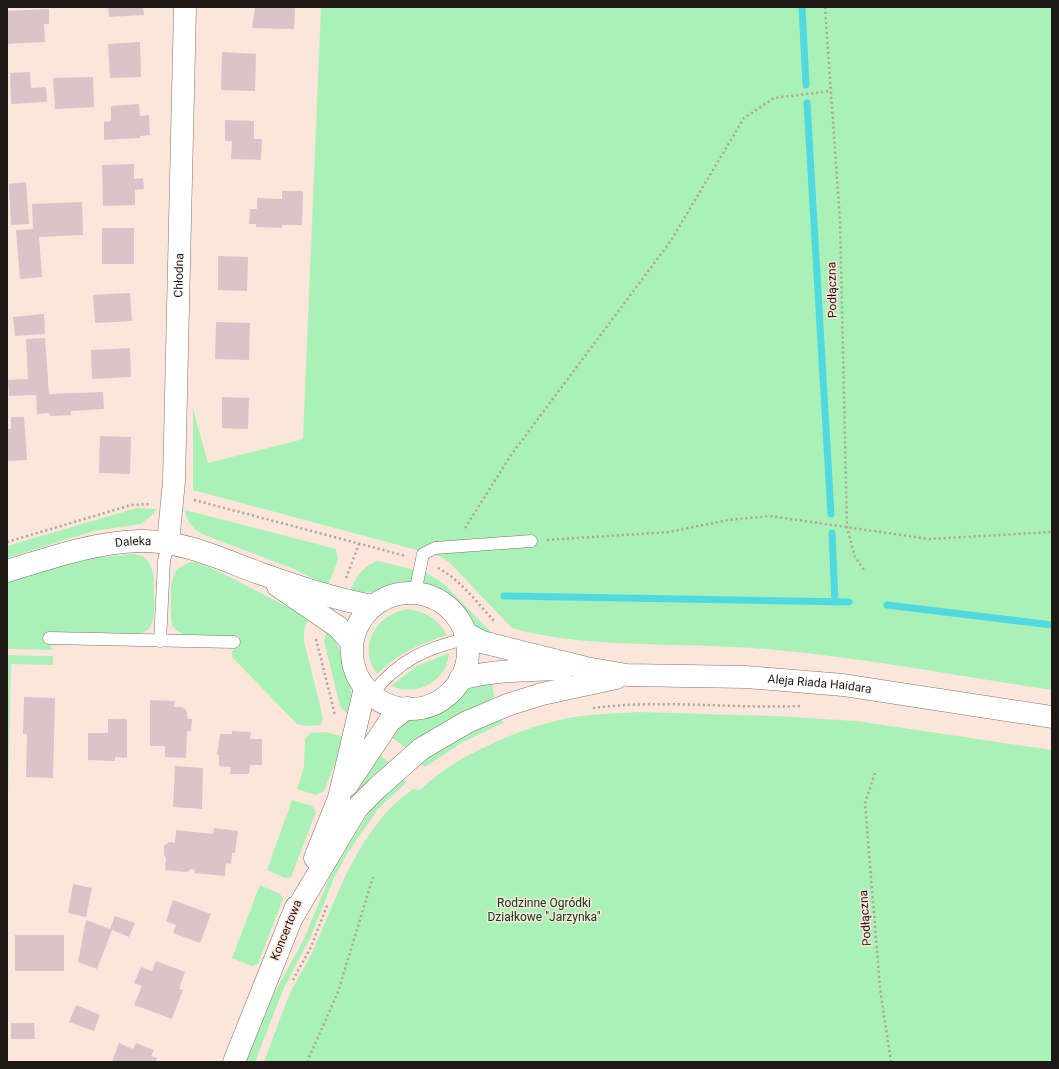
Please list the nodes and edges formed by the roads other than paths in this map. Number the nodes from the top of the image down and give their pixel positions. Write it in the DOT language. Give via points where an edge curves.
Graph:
graph roads {
  1 [pos="185,7"];
  2 [pos="531,541"];
  3 [pos="168,543"];
  4 [pos="7,571"];
  5 [pos="259,573"];
  6 [pos="415,593"];
  7 [pos="373,606"];
  8 [pos="465,636"];
  9 [pos="49,638"];
  10 [pos="160,641"];
  11 [pos="234,642"];
  12 [pos="352,643"];
  13 [pos="586,668"];
  14 [pos="627,675"];
  15 [pos="460,679"];
  16 [pos="368,691"];
  17 [pos="407,708"];
  18 [pos="1052,717"];
  19 [pos="339,798"];
  20 [pos="290,921"];
  21 [pos="234,1062"];
  1 -- 3 [label="street, Chłodna" via="173,502"];
  2 -- 6 [label="lane" via="435,548 423,554"];
  3 -- 4 [label="street, Daleka" via="114,543"];
  3 -- 5 [label="street, Daleka" via="205,552"];
  3 -- 10 [label="lane" via="164,561"];
  5 -- 7 [label="street, Daleka"];
  5 -- 12 [label="street, Daleka" via="338,627"];
  6 -- 7 [label="street" via="392,595"];
  6 -- 8 [label="street" via="437,599 446,605 454,613"];
  7 -- 12 [label="street" via="363,616"];
  8 -- 13 [label="street, Aleja Riada Haidara"];
  8 -- 15 [label="street" via="468,648 466,664"];
  8 -- 16 [label="lane" via="419,653"];
  9 -- 10 [label="lane"];
  10 -- 11 [label="lane"];
  12 -- 16 [label="street" via="354,667"];
  13 -- 14 [label="street, Aleja Riada Haidara"];
  13 -- 15 [label="street, Aleja Riada Haidara" via="502,671"];
  14 -- 18 [label="street, Aleja Riada Haidara" via="746,677 843,685"];
  14 -- 20 [label="street" via="542,694 507,705 467,722 422,750 357,808"];
  15 -- 17 [label="street" via="447,695 438,701 418,708"];
  16 -- 17 [label="street" via="384,703"];
  16 -- 19 [label="street, Koncertowa"];
  17 -- 19 [label="street, Koncertowa" via="390,721"];
  19 -- 20 [label="street, Koncertowa"];
  20 -- 21 [label="street, Koncertowa"];
}
